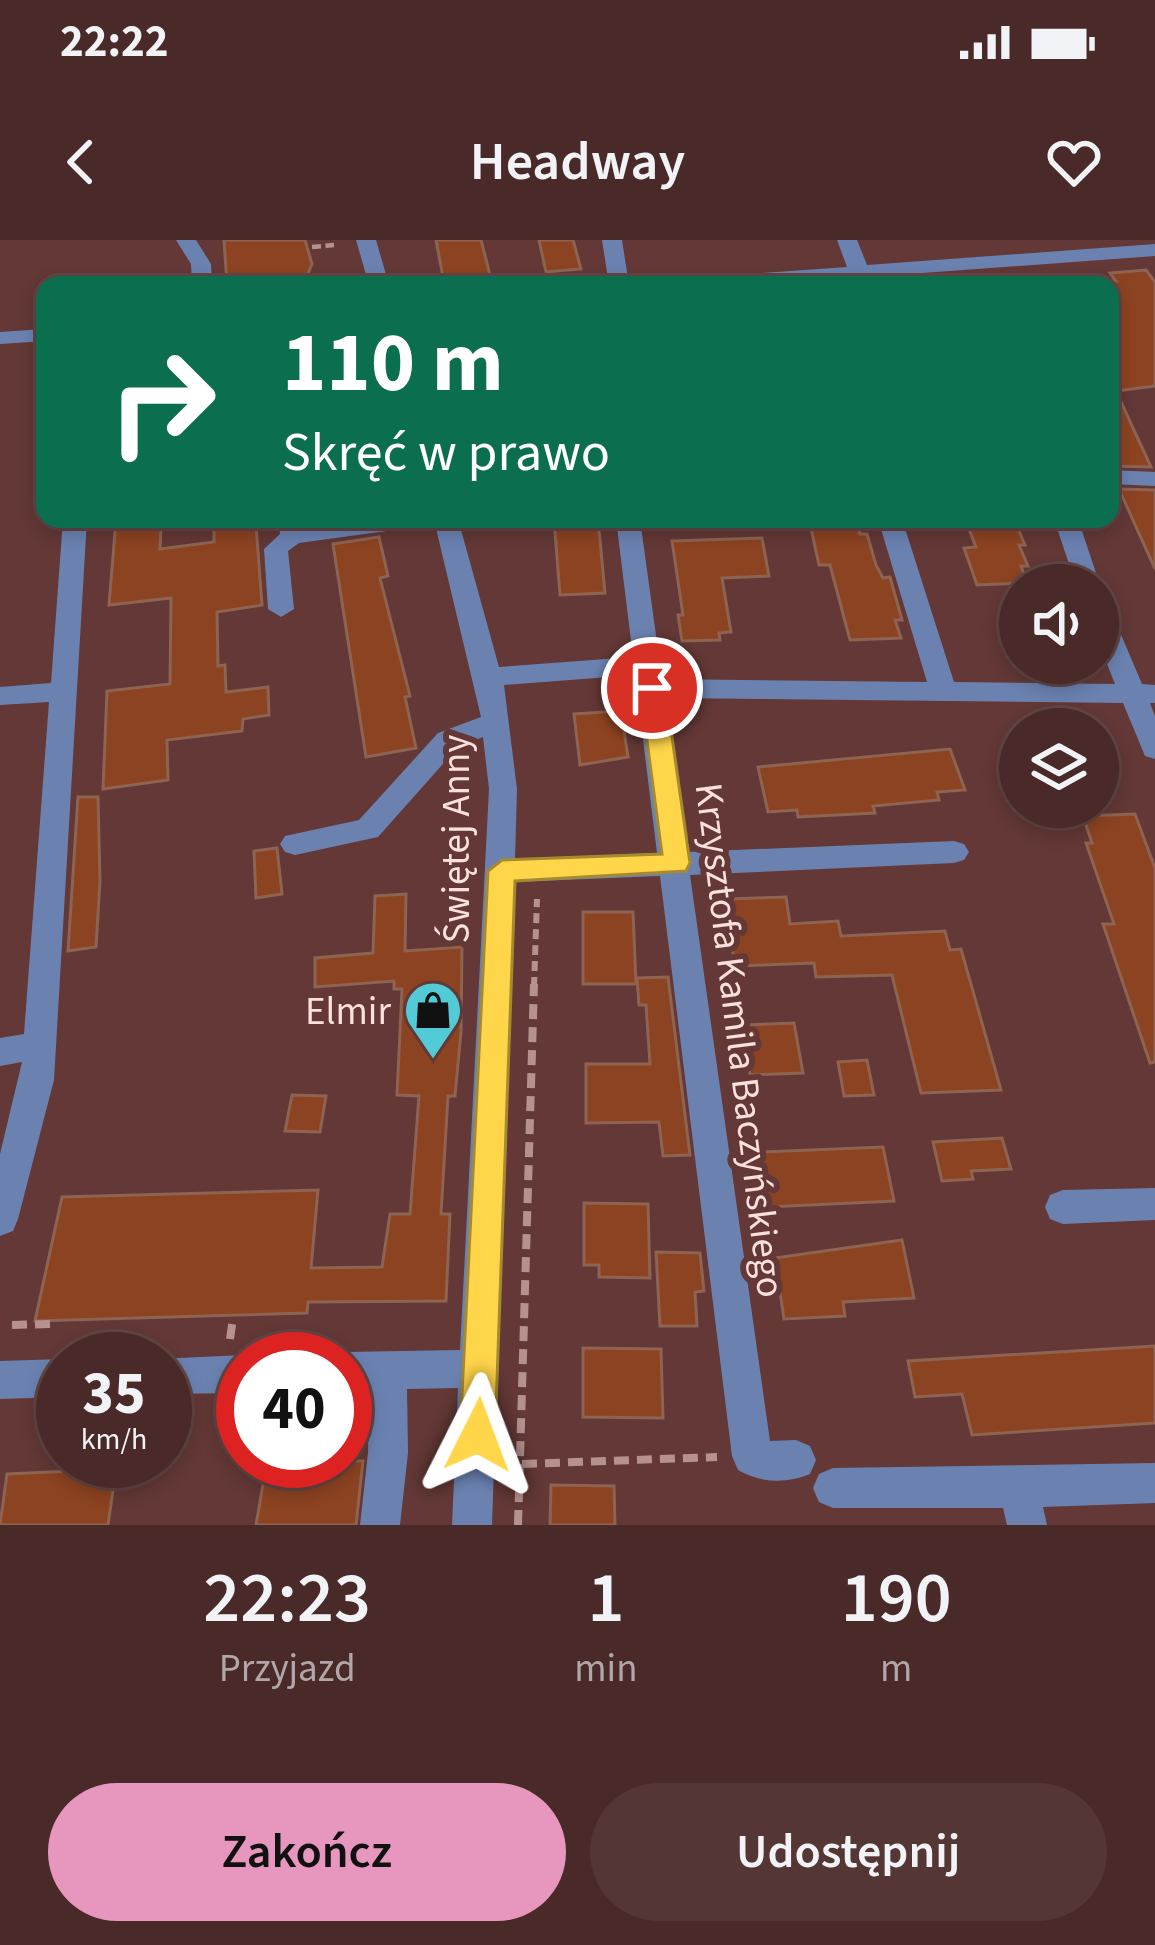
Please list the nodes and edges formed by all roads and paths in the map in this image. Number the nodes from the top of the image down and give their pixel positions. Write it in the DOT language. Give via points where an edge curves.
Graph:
graph roads {
  1 [pos="186,240"];
  2 [pos="367,240"];
  3 [pos="612,240"];
  4 [pos="848,240"];
  5 [pos="334,244"];
  6 [pos="312,247"];
  7 [pos="1142,247"];
  8 [pos="976,263"];
  9 [pos="944,265"];
  10 [pos="859,271"];
  11 [pos="202,276"];
  12 [pos="377,276"];
  13 [pos="618,276"];
  14 [pos="793,276"];
  15 [pos="950,276"];
  16 [pos="982,276"];
  17 [pos="36,336"];
  18 [pos="0,338"];
  19 [pos="1119,477"];
  20 [pos="1155,479"];
  21 [pos="74,528"];
  22 [pos="290,528"];
  23 [pos="448,528"];
  24 [pos="629,528"];
  25 [pos="893,528"];
  26 [pos="1069,528"];
  27 [pos="1081,564"];
  28 [pos="281,609"];
  29 [pos="1119,651"];
  30 [pos="489,677"];
  31 [pos="651,677"];
  32 [pos="943,691"];
  33 [pos="64,692"];
  34 [pos="1142,694"];
  35 [pos="0,696"];
  36 [pos="498,724"];
  37 [pos="1155,749"];
  38 [pos="295,844"];
  39 [pos="954,852"];
  40 [pos="677,863"];
  41 [pos="502,871"];
  42 [pos="537,887"];
  43 [pos="40,1036"];
  44 [pos="0,1052"];
  45 [pos="16,1106"];
  46 [pos="1155,1204"];
  47 [pos="1063,1207"];
  48 [pos="0,1219"];
  49 [pos="51,1324"];
  50 [pos="12,1325"];
  51 [pos="372,1370"];
  52 [pos="388,1370"];
  53 [pos="481,1370"];
  54 [pos="36,1378"];
  55 [pos="0,1379"];
  56 [pos="752,1456"];
  57 [pos="796,1460"];
  58 [pos="522,1464"];
  59 [pos="1155,1483"];
  60 [pos="833,1488"];
  61 [pos="1023,1507"];
  62 [pos="380,1525"];
  63 [pos="472,1525"];
  64 [pos="518,1525"];
  1 -- 11 [label="street"];
  2 -- 12 [label="street"];
  3 -- 13 [label="street"];
  4 -- 10 [label="street"];
  5 -- 6 [label="path"];
  7 -- 8 [label="street"];
  8 -- 9 [label="street"];
  8 -- 16 [label="street"];
  9 -- 10 [label="street"];
  9 -- 15 [label="street"];
  10 -- 14 [label="street"];
  17 -- 18 [label="street"];
  19 -- 20 [label="street"];
  21 -- 33 [label="street"];
  22 -- 28 [label="street" via="276,549"];
  23 -- 30 [label="street, Świętej Anny"];
  24 -- 31 [label="street, Krzysztofa Kamila Baczyńskiego"];
  25 -- 32 [label="street"];
  26 -- 27 [label="street"];
  29 -- 34 [label="street"];
  30 -- 31 [label="street"];
  30 -- 36 [label="street, Świętej Anny"];
  31 -- 32 [label="street"];
  31 -- 40 [label="street, Krzysztofa Kamila Baczyńskiego"];
  32 -- 34 [label="street"];
  33 -- 35 [label="street"];
  33 -- 43 [label="street"];
  34 -- 37 [label="street"];
  36 -- 38 [label="street" via="448,740 368,829"];
  36 -- 41 [label="street, Świętej Anny"];
  39 -- 40 [label="street"];
  40 -- 41 [label="street"];
  40 -- 56 [label="street, Krzysztofa Kamila Baczyńskiego"];
  41 -- 53 [label="street, Świętej Anny"];
  42 -- 58 [label="path"];
  43 -- 44 [label="street"];
  43 -- 45 [label="street"];
  45 -- 48 [label="street"];
  46 -- 47 [label="street"];
  49 -- 50 [label="path"];
  51 -- 52 [label="street"];
  52 -- 53 [label="street"];
  52 -- 62 [label="street"];
  53 -- 63 [label="street, Świętej Anny"];
  54 -- 55 [label="street"];
  56 -- 57 [label="street"];
  56 -- 58 [label="path"];
  58 -- 64 [label="path"];
  59 -- 61 [label="street"];
  60 -- 61 [label="street"];
}
